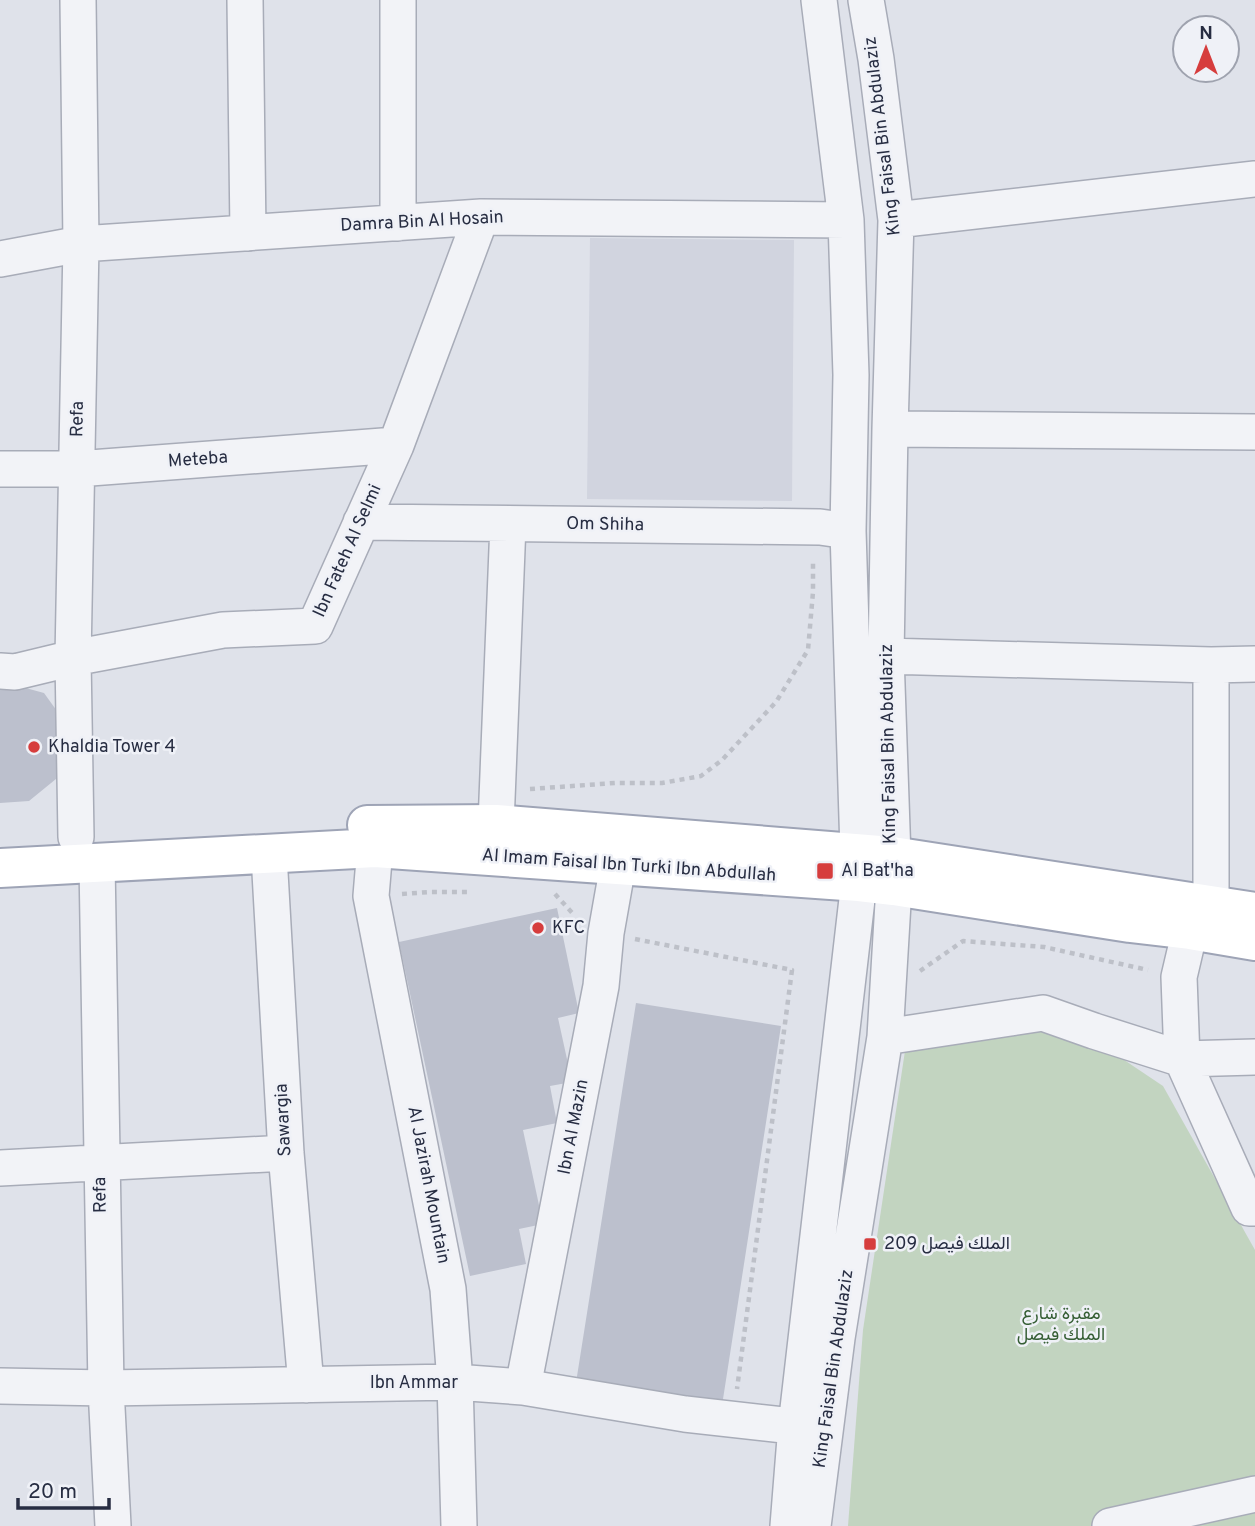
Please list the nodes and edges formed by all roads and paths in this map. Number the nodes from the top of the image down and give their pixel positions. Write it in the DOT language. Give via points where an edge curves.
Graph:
graph roads {
  1 [pos="78,0"];
  2 [pos="245,0"];
  3 [pos="398,0"];
  4 [pos="819,0"];
  5 [pos="866,0"];
  6 [pos="1255,178"];
  7 [pos="481,216"];
  8 [pos="846,220"];
  9 [pos="896,220"];
  10 [pos="398,223"];
  11 [pos="248,233"];
  12 [pos="81,244"];
  13 [pos="0,259"];
  14 [pos="890,429"];
  15 [pos="1255,432"];
  16 [pos="396,445"];
  17 [pos="0,469"];
  18 [pos="77,469"];
  19 [pos="361,522"];
  20 [pos="508,524"];
  21 [pos="813,527"];
  22 [pos="848,531"];
  23 [pos="886,656"];
  24 [pos="74,657"];
  25 [pos="1255,664"];
  26 [pos="1211,665"];
  27 [pos="0,671"];
  28 [pos="497,808"];
  29 [pos="0,842"];
  30 [pos="375,848"];
  31 [pos="86,850"];
  32 [pos="270,855"];
  33 [pos="618,865"];
  34 [pos="0,869"];
  35 [pos="876,869"];
  36 [pos="470,892"];
  37 [pos="553,893"];
  38 [pos="371,896"];
  39 [pos="1255,912"];
  40 [pos="1201,918"];
  41 [pos="606,933"];
  42 [pos="1255,941"];
  43 [pos="918,972"];
  44 [pos="1179,977"];
  45 [pos="885,1037"];
  46 [pos="1255,1057"];
  47 [pos="1182,1059"];
  48 [pos="286,1153"];
  49 [pos="101,1162"];
  50 [pos="0,1168"];
  51 [pos="1255,1208"];
  52 [pos="455,1382"];
  53 [pos="306,1385"];
  54 [pos="0,1386"];
  55 [pos="523,1387"];
  56 [pos="106,1388"];
  57 [pos="733,1419"];
  58 [pos="810,1428"];
  59 [pos="1255,1494"];
  60 [pos="113,1526"];
  61 [pos="459,1526"];
  62 [pos="788,1526"];
  63 [pos="813,1526"];
  64 [pos="1110,1526"];
  1 -- 12 [label="street, Refa"];
  2 -- 11 [label="street"];
  3 -- 10 [label="street"];
  4 -- 8 [label="street, King Faisal Bin Abdulaziz"];
  5 -- 9 [label="street, King Faisal Bin Abdulaziz"];
  6 -- 9 [label="street"];
  7 -- 8 [label="street, Damra Bin Al Hosain"];
  7 -- 10 [label="street, Damra Bin Al Hosain"];
  7 -- 16 [label="street, Ibn Fateh Al Selmi"];
  8 -- 22 [label="street, King Faisal Bin Abdulaziz"];
  9 -- 14 [label="street, King Faisal Bin Abdulaziz"];
  10 -- 11 [label="street, Damra Bin Al Hosain"];
  11 -- 12 [label="street, Damra Bin Al Hosain"];
  12 -- 13 [label="street, Damra Bin Al Hosain"];
  12 -- 18 [label="street, Refa"];
  14 -- 15 [label="street"];
  14 -- 23 [label="street, King Faisal Bin Abdulaziz"];
  16 -- 18 [label="street, Meteba"];
  16 -- 19 [label="street, Ibn Fateh Al Selmi"];
  17 -- 18 [label="street, Meteba"];
  18 -- 24 [label="street, Refa"];
  19 -- 20 [label="street, Om Shiha"];
  19 -- 24 [label="street, Ibn Fateh Al Selmi" via="315,626 223,630"];
  20 -- 21 [label="street, Om Shiha"];
  20 -- 28 [label="street"];
  21 -- 22 [label="street, Om Shiha"];
  21 -- 28 [label="path" via="808,650 776,702 722,760 701,776 662,783 615,783"];
  22 -- 35 [label="street, King Faisal Bin Abdulaziz"];
  23 -- 26 [label="street"];
  23 -- 35 [label="street, King Faisal Bin Abdulaziz"];
  24 -- 27 [label="street, Ibn Fateh Al Selmi" via="15,672"];
  24 -- 31 [label="street, Refa"];
  25 -- 26 [label="street"];
  26 -- 40 [label="street"];
  28 -- 31 [label="main road, Al Imam Faisal Ibn Turki Ibn Abdullah" via="384,825"];
  28 -- 35 [label="main road, Al Imam Faisal Ibn Turki Ibn Abdullah"];
  29 -- 31 [label="main road, Al Imam Faisal Ibn Turki Ibn Abdullah"];
  30 -- 32 [label="main road, Al Imam Faisal Ibn Turki Ibn Abdullah"];
  30 -- 33 [label="main road, Al Imam Faisal Ibn Turki Ibn Abdullah"];
  30 -- 38 [label="street, Al Jazirah Mountain"];
  31 -- 32 [label="main road, Al Imam Faisal Ibn Turki Ibn Abdullah"];
  31 -- 34 [label="main road, Al Imam Faisal Ibn Turki Ibn Abdullah"];
  31 -- 49 [label="street, Refa"];
  32 -- 48 [label="street, Sawargia"];
  33 -- 35 [label="main road, Al Imam Faisal Ibn Turki Ibn Abdullah"];
  33 -- 41 [label="street, Ibn Al Mazin"];
  35 -- 40 [label="main road, Al Imam Faisal Ibn Turki Ibn Abdullah"];
  35 -- 45 [label="street, King Faisal Bin Abdulaziz"];
  35 -- 58 [label="street, King Faisal Bin Abdulaziz"];
  36 -- 38 [label="path"];
  37 -- 41 [label="path" via="588,929"];
  38 -- 52 [label="street, Al Jazirah Mountain" via="448,1289"];
  39 -- 40 [label="main road, Al Imam Faisal Ibn Turki Ibn Abdullah"];
  40 -- 42 [label="main road, Al Imam Faisal Ibn Turki Ibn Abdullah"];
  40 -- 44 [label="street"];
  41 -- 55 [label="street, Ibn Al Mazin" via="601,986"];
  41 -- 57 [label="path" via="792,970"];
  43 -- 44 [label="path" via="963,941 1044,947"];
  44 -- 47 [label="street"];
  45 -- 47 [label="street" via="1043,1013"];
  45 -- 58 [label="street, King Faisal Bin Abdulaziz" via="837,1338"];
  46 -- 47 [label="street"];
  47 -- 51 [label="street" via="1249,1209"];
  48 -- 49 [label="street"];
  48 -- 53 [label="street, Sawargia"];
  49 -- 50 [label="street"];
  49 -- 56 [label="street, Refa"];
  52 -- 53 [label="street, Ibn Ammar"];
  52 -- 55 [label="street, Ibn Ammar"];
  52 -- 61 [label="street, Al Jazirah Mountain"];
  53 -- 56 [label="street, Ibn Ammar"];
  54 -- 56 [label="street, Ibn Ammar"];
  55 -- 57 [label="street, Ibn Ammar"];
  56 -- 60 [label="street, Refa"];
  57 -- 58 [label="street, Ibn Ammar"];
  58 -- 62 [label="street, King Faisal Bin Abdulaziz"];
  58 -- 63 [label="street, King Faisal Bin Abdulaziz"];
  59 -- 64 [label="street"];
}
